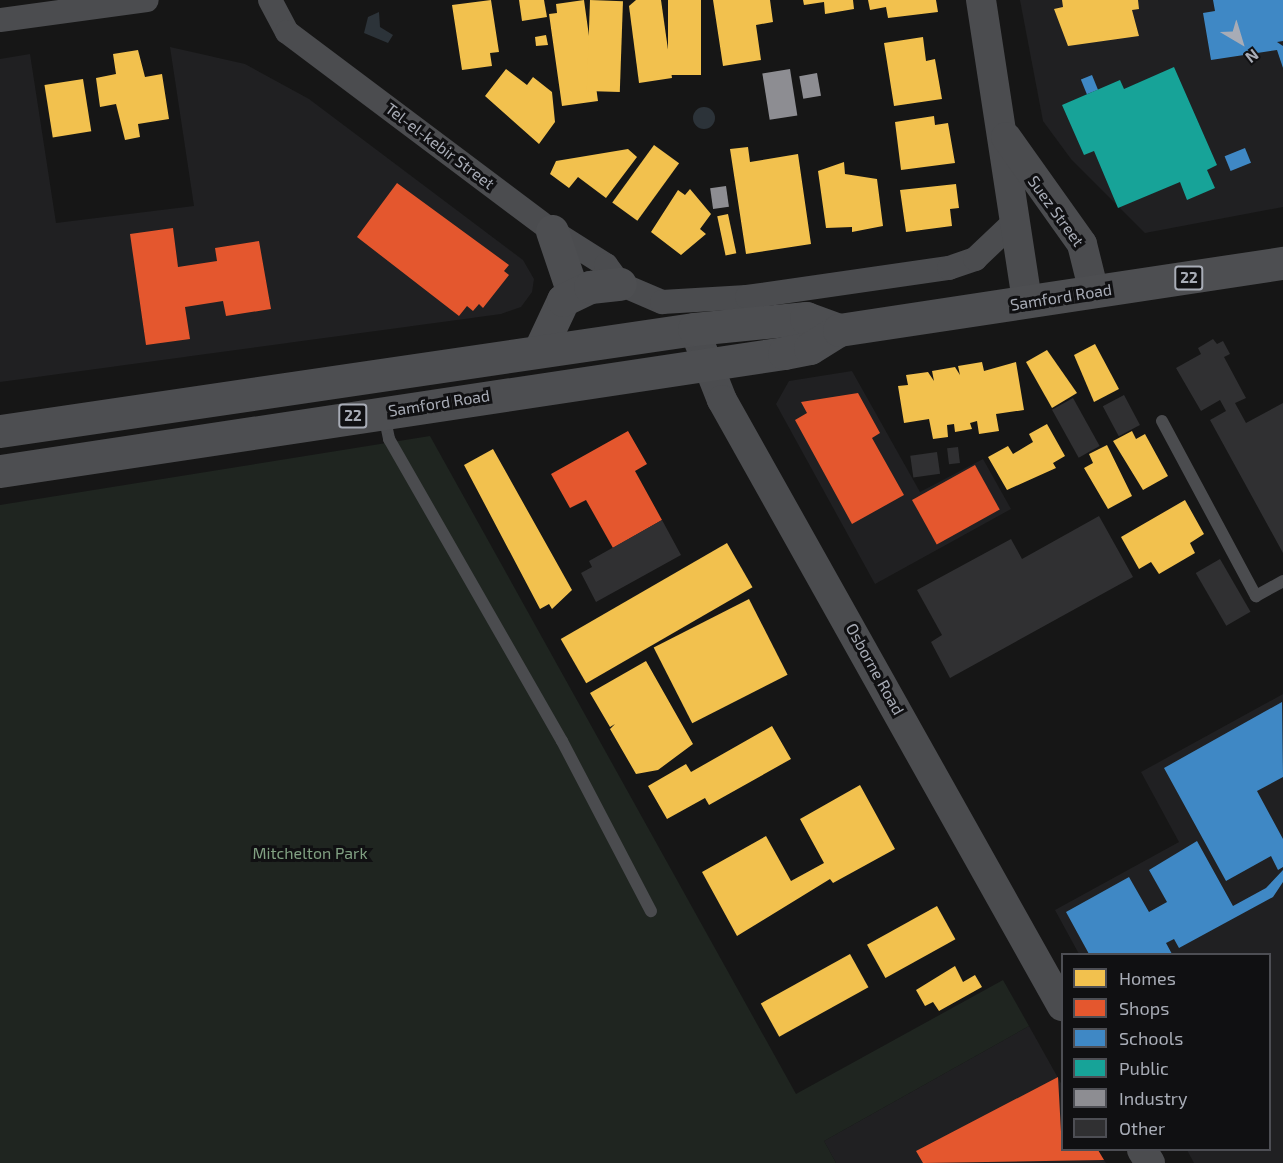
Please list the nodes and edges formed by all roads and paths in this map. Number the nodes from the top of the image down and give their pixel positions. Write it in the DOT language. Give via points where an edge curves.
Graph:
graph roads {
  1 [pos="147,0"];
  2 [pos="270,0"];
  3 [pos="981,0"];
  4 [pos="0,20"];
  5 [pos="1005,135"];
  6 [pos="1013,223"];
  7 [pos="552,231"];
  8 [pos="1283,263"];
  9 [pos="620,284"];
  10 [pos="1094,292"];
  11 [pos="573,293"];
  12 [pos="1027,302"];
  13 [pos="694,329"];
  14 [pos="839,330"];
  15 [pos="541,348"];
  16 [pos="707,364"];
  17 [pos="384,411"];
  18 [pos="1162,421"];
  19 [pos="0,431"];
  20 [pos="0,471"];
  21 [pos="1283,581"];
  22 [pos="651,911"];
  23 [pos="1061,1004"];
  1 -- 4 [label="street"];
  2 -- 7 [label="street, Tel-el-kebir Street" via="287,32"];
  3 -- 5 [label="street, Suez Street"];
  5 -- 6 [label="street, Suez Street"];
  5 -- 10 [label="street, Suez Street" via="1082,244"];
  6 -- 9 [label="street" via="975,259 949,268 678,304"];
  6 -- 12 [label="street, Suez Street"];
  7 -- 9 [label="street, Tel-el-kebir Street" via="606,265"];
  7 -- 11 [label="main road"];
  8 -- 10 [label="main road, Samford Road / 22"];
  9 -- 11 [label="main road"];
  10 -- 12 [label="main road, Samford Road / 22"];
  11 -- 15 [label="main road" via="557,307"];
  12 -- 14 [label="main road, Samford Road / 22"];
  13 -- 14 [label="main road, Samford Road / 22" via="806,318"];
  13 -- 15 [label="main road, Samford Road / 22"];
  13 -- 16 [label="street, Osborne Road"];
  14 -- 16 [label="main road, Samford Road / 22" via="810,348"];
  15 -- 19 [label="main road, Samford Road / 22"];
  16 -- 17 [label="main road, Samford Road / 22"];
  16 -- 23 [label="street, Osborne Road"];
  17 -- 20 [label="main road, Samford Road / 22"];
  17 -- 22 [label="lane" via="389,439 562,741"];
  18 -- 21 [label="lane" via="1256,596"];
}
